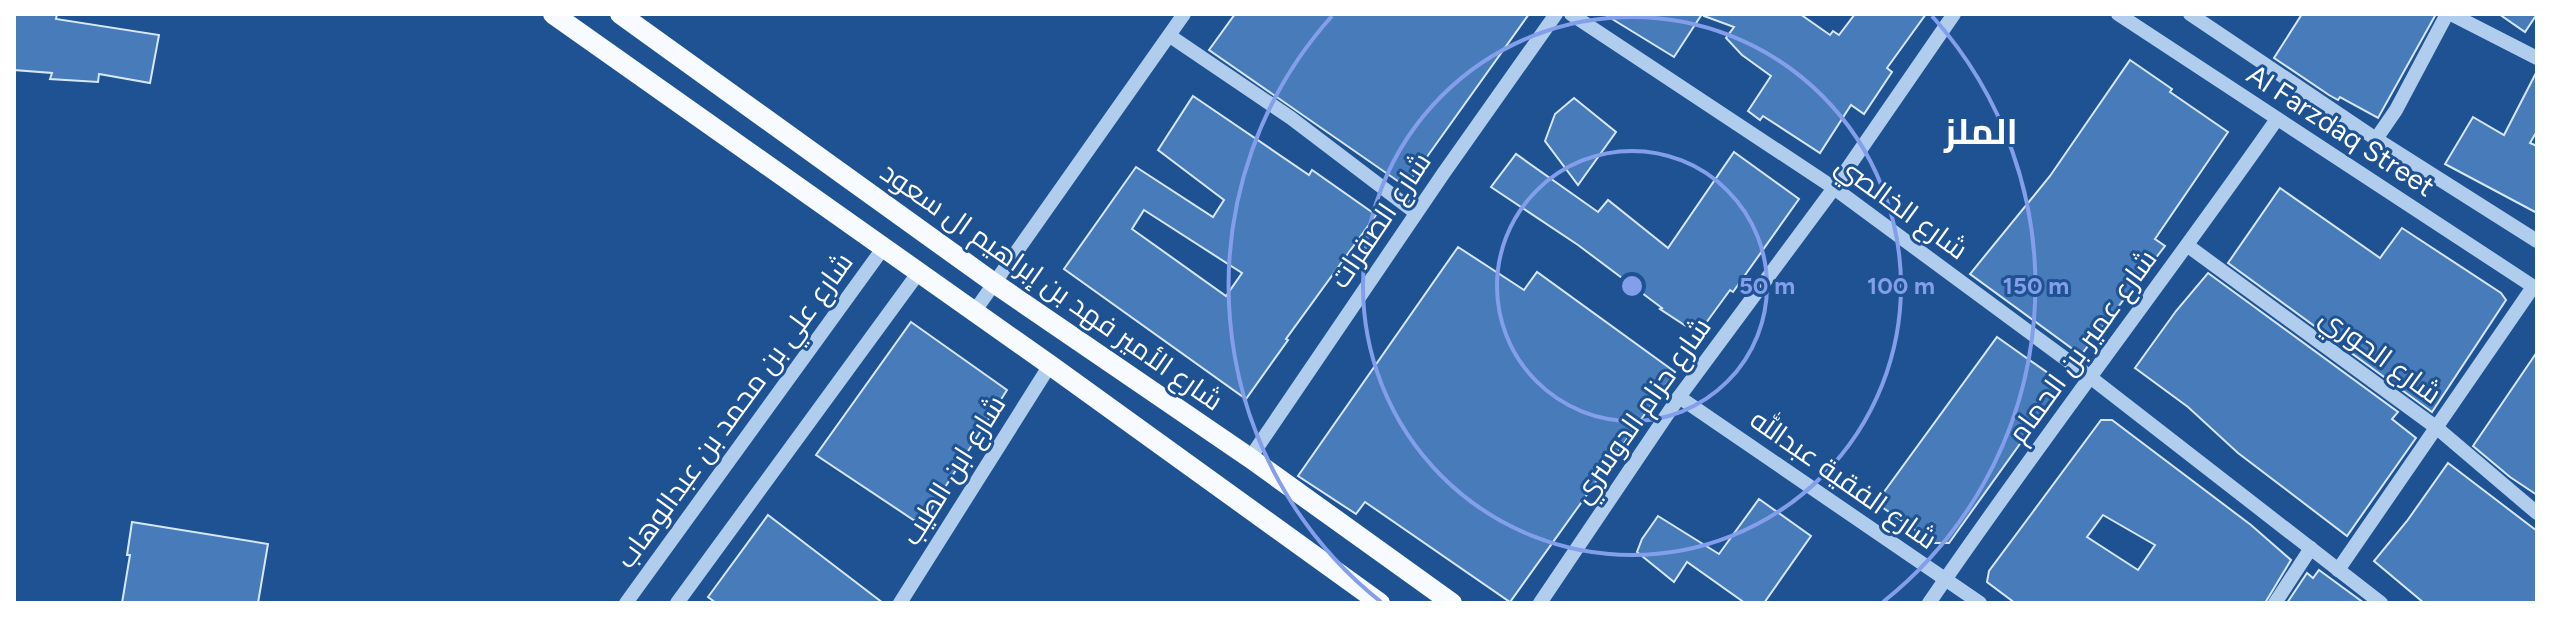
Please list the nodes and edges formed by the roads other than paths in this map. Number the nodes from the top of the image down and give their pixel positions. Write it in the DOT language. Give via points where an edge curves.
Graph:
graph roads {
  1 [pos="553,14"];
  2 [pos="620,14"];
  3 [pos="1184,14"];
  4 [pos="1556,14"];
  5 [pos="1571,14"];
  6 [pos="1954,14"];
  7 [pos="2118,14"];
  8 [pos="2190,14"];
  9 [pos="2449,14"];
  10 [pos="1170,36"];
  11 [pos="2537,58"];
  12 [pos="2277,119"];
  13 [pos="2376,139"];
  14 [pos="1834,188"];
  15 [pos="1416,213"];
  16 [pos="2537,241"];
  17 [pos="2188,246"];
  18 [pos="884,247"];
  19 [pos="919,272"];
  20 [pos="994,283"];
  21 [pos="2535,288"];
  22 [pos="974,312"];
  23 [pos="1050,365"];
  24 [pos="2090,377"];
  25 [pos="1679,397"];
  26 [pos="2437,428"];
  27 [pos="1250,458"];
  28 [pos="2537,513"];
  29 [pos="2311,548"];
  30 [pos="2338,570"];
  31 [pos="1944,580"];
  32 [pos="626,603"];
  33 [pos="677,603"];
  34 [pos="900,603"];
  35 [pos="1380,603"];
  36 [pos="1452,603"];
  37 [pos="1540,603"];
  38 [pos="1929,603"];
  39 [pos="1980,603"];
  40 [pos="2275,603"];
  41 [pos="2381,603"];
  1 -- 18 [label="main road"];
  2 -- 20 [label="main road, شارع الأمير فهد بن إبراهيم ال سعود"];
  3 -- 10 [label="street"];
  4 -- 15 [label="street, شارع الصفرات"];
  5 -- 14 [label="street, شارع الخالصي"];
  6 -- 14 [label="street, شارع حزام الدوسري"];
  7 -- 12 [label="street, Al Farzdaq Street"];
  8 -- 13 [label="street, Al Farzdaq Street"];
  9 -- 11 [label="street"];
  9 -- 13 [label="street"];
  10 -- 15 [label="street" via="1291,118"];
  10 -- 20 [label="street"];
  12 -- 17 [label="street, شارع عمير بن الحمام"];
  12 -- 21 [label="street, Al Farzdaq Street"];
  13 -- 16 [label="street, Al Farzdaq Street"];
  14 -- 24 [label="street, شارع الخالصي"];
  14 -- 25 [label="street, شارع حزام الدوسري"];
  15 -- 27 [label="street, شارع الصفرات"];
  17 -- 24 [label="street, شارع عمير بن الحمام"];
  17 -- 26 [label="street, شارع الحوري"];
  18 -- 19 [label="main road"];
  18 -- 32 [label="street, شارع علي بن محمد بن عبدالوهاب"];
  19 -- 22 [label="main road"];
  19 -- 33 [label="street"];
  20 -- 22 [label="street"];
  20 -- 27 [label="main road, شارع الأمير فهد بن إبراهيم ال سعود"];
  21 -- 26 [label="street"];
  22 -- 23 [label="main road"];
  23 -- 34 [label="street, شارع ابن الطيب"];
  23 -- 35 [label="main road"];
  24 -- 29 [label="street, شارع الخالصي"];
  24 -- 31 [label="street, شارع عمير بن الحمام"];
  25 -- 31 [label="street, شارع الفقية عبدالله"];
  25 -- 37 [label="street, شارع حزام الدوسري"];
  26 -- 28 [label="street, شارع الحوري"];
  26 -- 30 [label="street"];
  27 -- 36 [label="main road, شارع الأمير فهد بن إبراهيم ال سعود"];
  29 -- 30 [label="street, شارع الخالصي"];
  29 -- 40 [label="street"];
  30 -- 41 [label="street, شارع الخالصي"];
  31 -- 38 [label="street, شارع عمير بن الحمام"];
  31 -- 39 [label="street, شارع الفقية عبدالله"];
}
